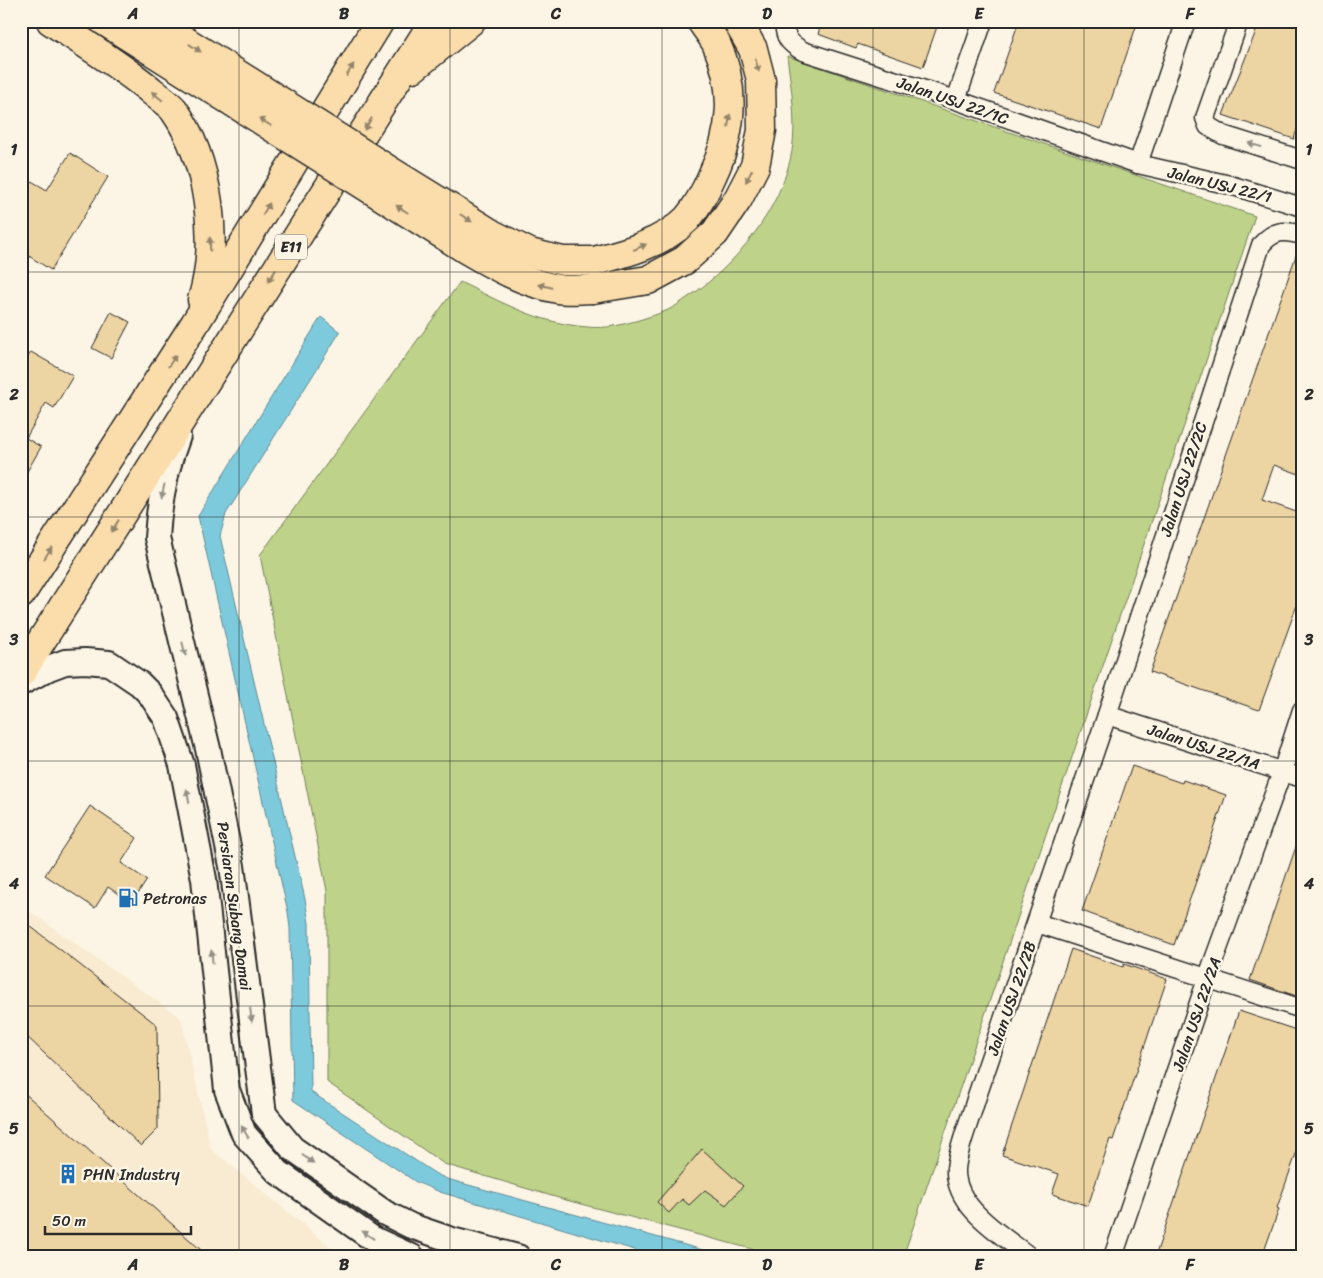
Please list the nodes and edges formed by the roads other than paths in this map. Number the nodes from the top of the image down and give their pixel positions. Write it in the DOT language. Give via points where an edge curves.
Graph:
graph roads {
  1 [pos="51,21"];
  2 [pos="104,21"];
  3 [pos="154,21"];
  4 [pos="380,21"];
  5 [pos="434,21"];
  6 [pos="470,21"];
  7 [pos="701,21"];
  8 [pos="738,21"];
  9 [pos="784,21"];
  10 [pos="983,21"];
  11 [pos="1186,21"];
  12 [pos="1239,21"];
  13 [pos="394,83"];
  14 [pos="956,100"];
  15 [pos="1302,160"];
  16 [pos="1138,164"];
  17 [pos="1302,206"];
  18 [pos="1302,235"];
  19 [pos="194,325"];
  20 [pos="188,411"];
  21 [pos="21,594"];
  22 [pos="21,674"];
  23 [pos="21,683"];
  24 [pos="1107,715"];
  25 [pos="1301,717"];
  26 [pos="1282,772"];
  27 [pos="1302,778"];
  28 [pos="1037,923"];
  29 [pos="1207,979"];
  30 [pos="1302,1009"];
  31 [pos="412,1257"];
  32 [pos="518,1257"];
  33 [pos="1030,1257"];
  34 [pos="1112,1257"];
  19 -- 1 [label="highway, one-way" via="208,281 211,247 203,176 189,138 173,109 134,76"];
  8 -- 2 [label="highway, one-way, bridge" via="753,49 762,80 762,130 754,166 738,199 715,233 685,260 648,280 593,289 559,289 530,282 500,269"];
  3 -- 7 [label="highway, one-way, bridge" via="492,234 530,253 563,261 594,261 627,253 660,239 687,218 707,189 722,154 730,118 728,78 716,42"];
  19 -- 4 [label="highway, E11, one-way"];
  5 -- 13 [label="highway, E11"];
  6 -- 13 [label="highway"];
  9 -- 14 [label="street, Jalan USJ 22/1C" via="788,40 803,51"];
  10 -- 14 [label="street"];
  11 -- 16 [label="street"];
  15 -- 12 [label="street, one-way" via="1223,135 1208,126 1205,118"];
  13 -- 20 [label="highway, E11, one-way"];
  14 -- 16 [label="street, Jalan USJ 22/1C"];
  16 -- 17 [label="street, Jalan USJ 22/1"];
  18 -- 24 [label="street, Jalan USJ 22/2C" via="1270,234 1261,245"];
  21 -- 19 [label="highway, E11, one-way"];
  20 -- 22 [label="highway, E11, one-way"];
  20 -- 32 [label="street, Persiaran Subang Damai, one-way" via="171,454 159,509 157,538 208,749 232,866 264,1114 292,1148 385,1213 452,1240"];
  31 -- 23 [label="street, Persiaran Subang Damai, one-way" via="373,1239 278,1172 244,1134 227,1090 204,879 182,765 166,718 150,694 109,663 85,660 65,662"];
  24 -- 26 [label="street, Jalan USJ 22/1A"];
  24 -- 28 [label="street, Jalan USJ 22/2B"];
  25 -- 26 [label="street, Jalan USJ 22/2A"];
  26 -- 27 [label="street, Jalan USJ 22/1A"];
  26 -- 29 [label="street, Jalan USJ 22/2A"];
  28 -- 29 [label="street"];
  28 -- 33 [label="street, Jalan USJ 22/2B" via="976,1099 956,1170 959,1188 976,1214"];
  29 -- 30 [label="street"];
  29 -- 34 [label="street, Jalan USJ 22/2A"];
}
